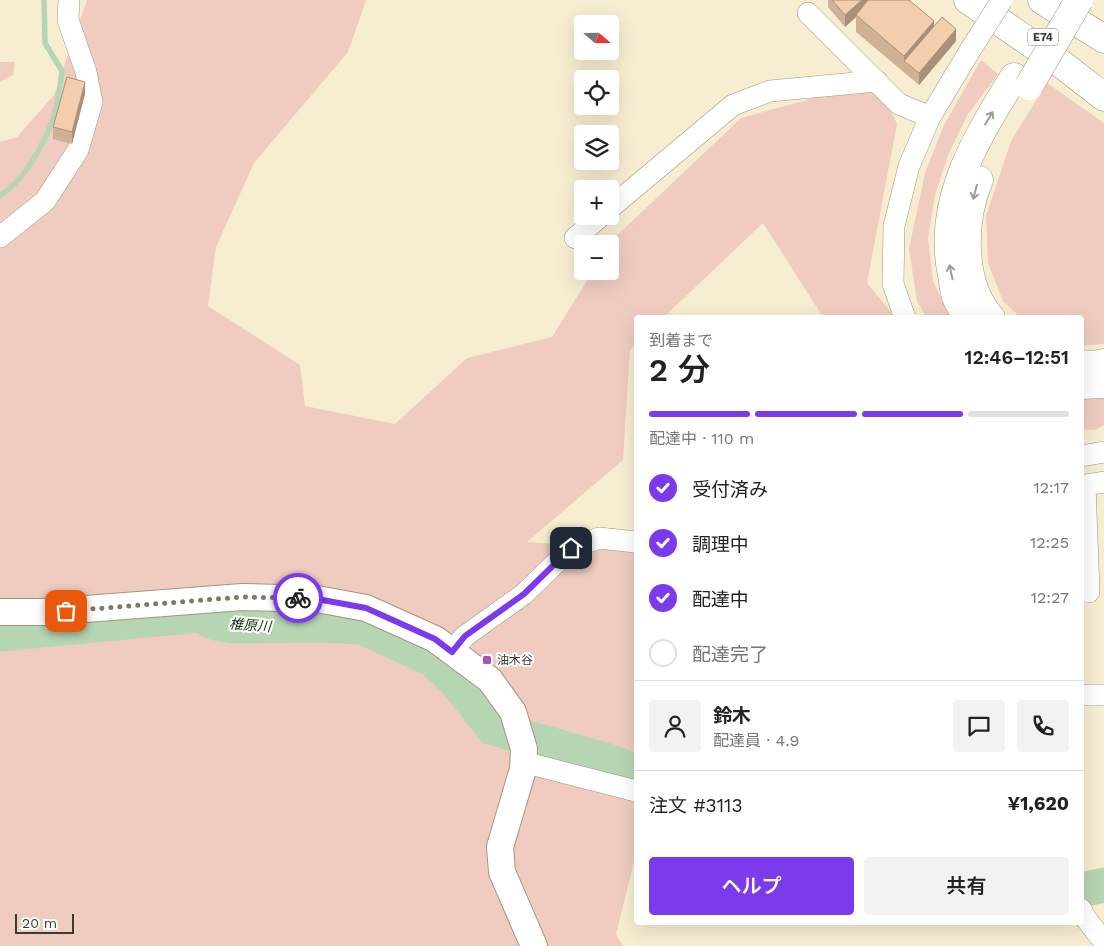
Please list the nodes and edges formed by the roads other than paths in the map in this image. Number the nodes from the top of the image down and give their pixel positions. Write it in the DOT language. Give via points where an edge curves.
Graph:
graph roads {
  1 [pos="69,0"];
  2 [pos="968,0"];
  3 [pos="981,0"];
  4 [pos="1002,0"];
  5 [pos="1042,0"];
  6 [pos="1059,0"];
  7 [pos="1080,0"];
  8 [pos="808,13"];
  9 [pos="1104,39"];
  10 [pos="1104,74"];
  11 [pos="1021,81"];
  12 [pos="877,82"];
  13 [pos="1104,97"];
  14 [pos="930,117"];
  15 [pos="619,200"];
  16 [pos="590,225"];
  17 [pos="579,235"];
  18 [pos="0,237"];
  19 [pos="904,315"];
  20 [pos="965,315"];
  21 [pos="989,315"];
  22 [pos="1104,362"];
  23 [pos="1084,364"];
  24 [pos="1104,384"];
  25 [pos="1084,385"];
  26 [pos="1104,452"];
  27 [pos="1084,455"];
  28 [pos="1104,482"];
  29 [pos="634,542"];
  30 [pos="1092,592"];
  31 [pos="0,612"];
  32 [pos="452,652"];
  33 [pos="1084,695"];
  34 [pos="1104,695"];
  35 [pos="522,747"];
  36 [pos="634,790"];
  37 [pos="1084,916"];
  38 [pos="1104,942"];
  39 [pos="534,946"];
  1 -- 18 [label="street" via="68,20 86,72 92,102 78,150 45,201"];
  2 -- 13 [label="highway"];
  3 -- 10 [label="highway, E74"];
  4 -- 14 [label="street, bridge"];
  5 -- 9 [label="highway, E74"];
  6 -- 11 [label="highway"];
  7 -- 11 [label="highway, bridge"];
  8 -- 12 [label="street"];
  20 -- 11 [label="highway, one-way" via="956,297 948,259 949,218 959,179 976,140"];
  11 -- 21 [label="highway, one-way" via="976,188 968,223 967,260 974,290"];
  12 -- 14 [label="street" via="899,104"];
  12 -- 15 [label="street" via="770,90 733,105"];
  14 -- 19 [label="street" via="909,166 894,226 893,284"];
  16 -- 17 [label="street"];
  22 -- 23 [label="highway"];
  24 -- 25 [label="highway"];
  26 -- 27 [label="street"];
  28 -- 30 [label="street" via="1085,485"];
  29 -- 32 [label="street" via="599,538 571,548 524,594 465,636"];
  31 -- 32 [label="street" via="47,612 242,597 317,599 366,608 435,639"];
  32 -- 35 [label="street" via="490,680 513,712"];
  33 -- 34 [label="street"];
  35 -- 36 [label="street"];
  35 -- 39 [label="street" via="523,769 500,847 502,872"];
  37 -- 38 [label="street"];
}
